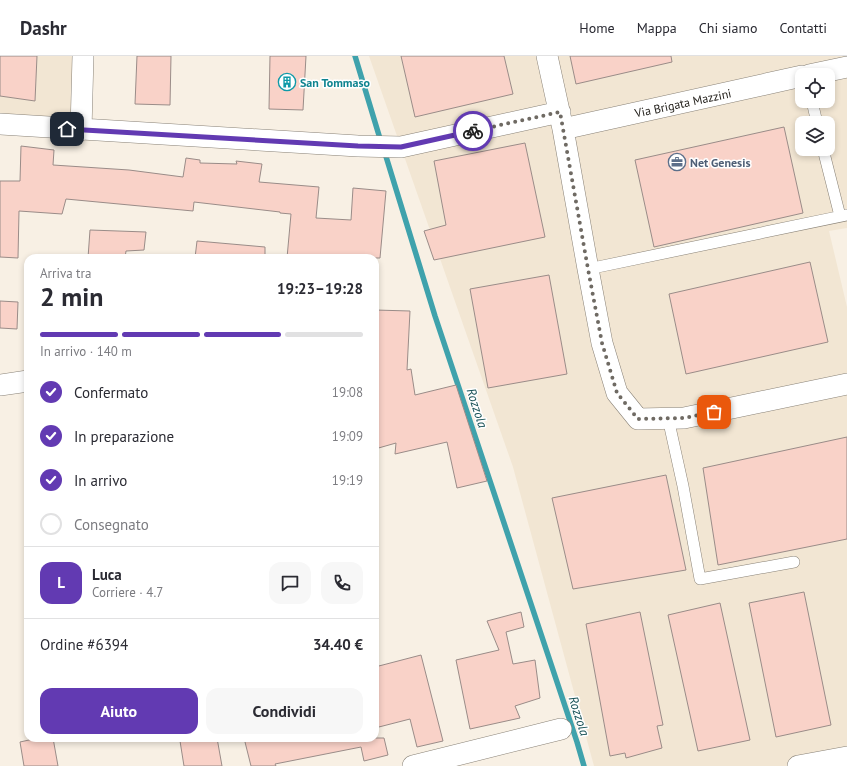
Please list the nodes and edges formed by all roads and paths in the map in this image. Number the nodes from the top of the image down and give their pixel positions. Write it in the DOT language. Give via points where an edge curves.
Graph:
graph roads {
  1 [pos="83,56"];
  2 [pos="548,56"];
  3 [pos="847,67"];
  4 [pos="835,70"];
  5 [pos="795,77"];
  6 [pos="562,121"];
  7 [pos="0,124"];
  8 [pos="81,130"];
  9 [pos="825,156"];
  10 [pos="844,216"];
  11 [pos="588,269"];
  12 [pos="24,381"];
  13 [pos="0,384"];
  14 [pos="847,384"];
  15 [pos="668,418"];
  16 [pos="794,562"];
  17 [pos="561,729"];
  18 [pos="847,757"];
  19 [pos="413,766"];
  20 [pos="798,766"];
  1 -- 8 [label="street"];
  2 -- 6 [label="street"];
  3 -- 4 [label="street"];
  5 -- 6 [label="street, Via Brigata Mazzini"];
  6 -- 8 [label="street, Via Brigata Mazzini" via="401,147 362,147"];
  6 -- 11 [label="street"];
  7 -- 8 [label="street, Via Brigata Mazzini"];
  9 -- 10 [label="lane"];
  10 -- 11 [label="lane"];
  11 -- 15 [label="street" via="602,343 617,393 638,419"];
  12 -- 13 [label="street"];
  14 -- 15 [label="street" via="684,418"];
  15 -- 16 [label="lane" via="700,579"];
  17 -- 19 [label="street"];
  18 -- 20 [label="street"];
}
